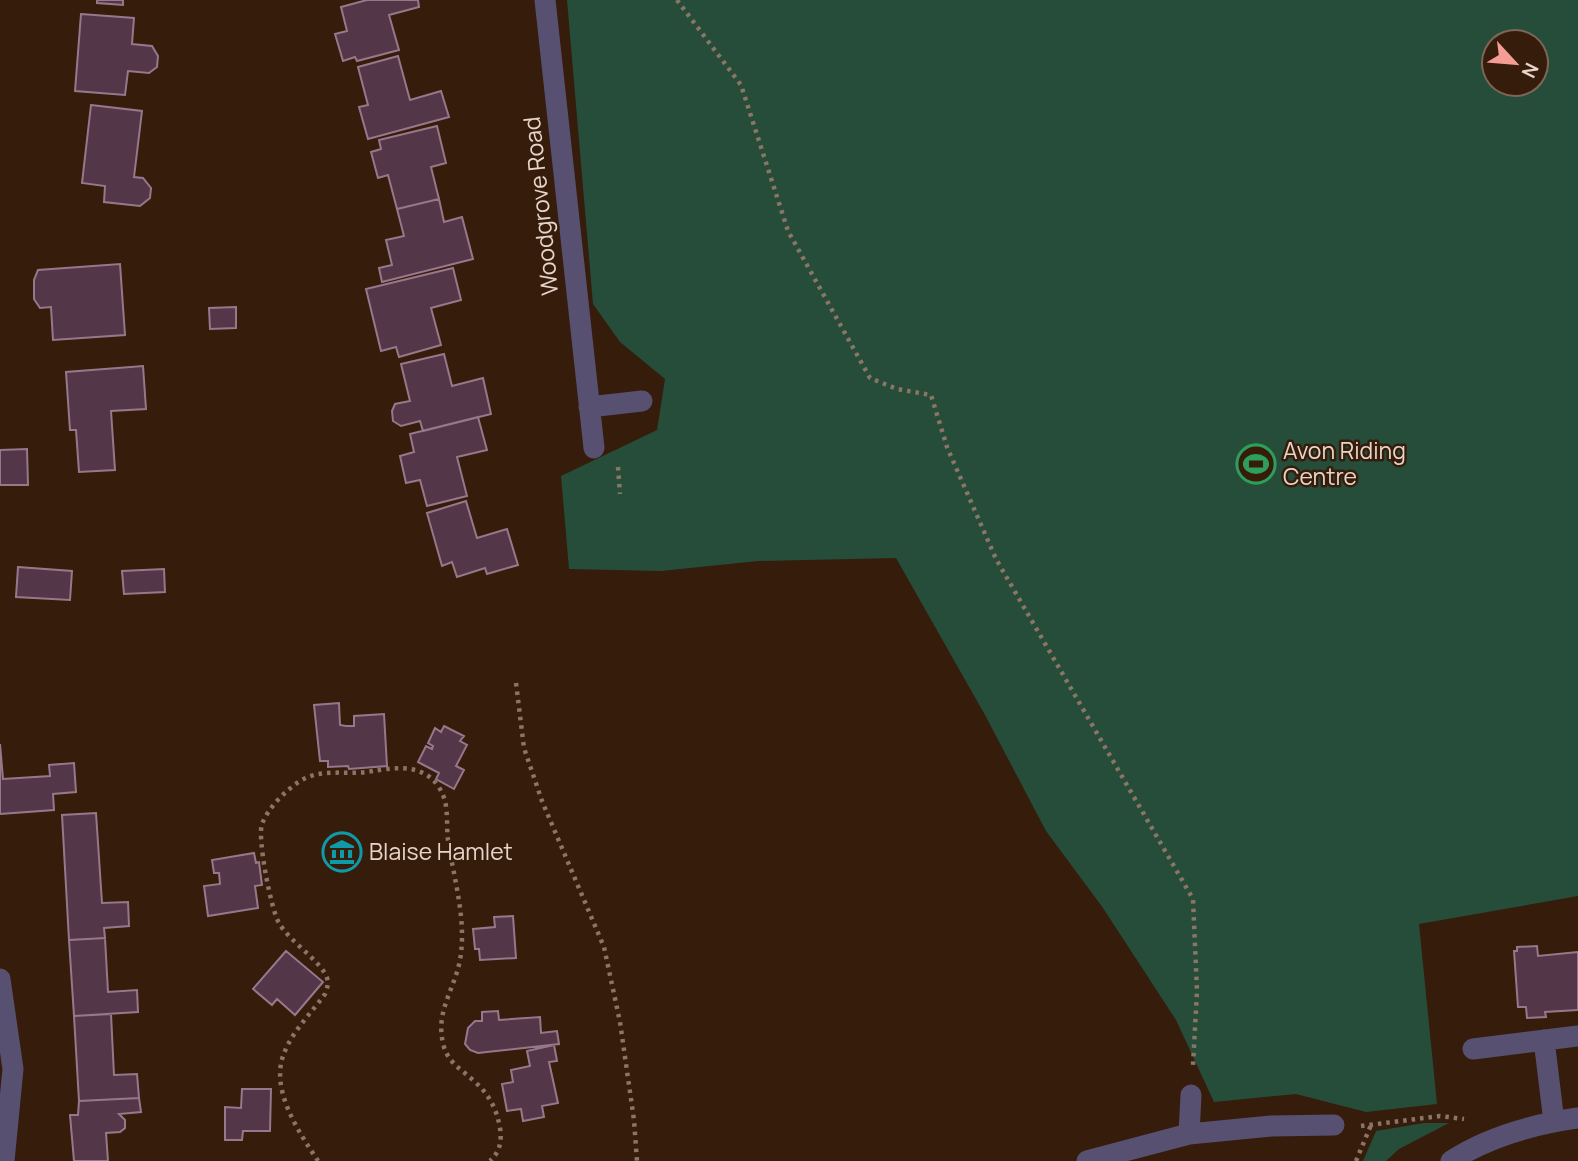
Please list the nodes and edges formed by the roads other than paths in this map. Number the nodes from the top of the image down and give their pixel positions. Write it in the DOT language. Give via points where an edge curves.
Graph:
graph roads {
  1 [pos="545,0"];
  2 [pos="642,401"];
  3 [pos="589,407"];
  4 [pos="594,448"];
  5 [pos="0,979"];
  6 [pos="1578,1036"];
  7 [pos="1544,1040"];
  8 [pos="1473,1049"];
  9 [pos="1191,1095"];
  10 [pos="1578,1118"];
  11 [pos="1554,1122"];
  12 [pos="1334,1125"];
  13 [pos="1189,1134"];
  14 [pos="4,1161"];
  15 [pos="1087,1161"];
  16 [pos="1451,1161"];
  1 -- 3 [label="street, Woodgrove Road"];
  2 -- 3 [label="street"];
  3 -- 4 [label="street, Woodgrove Road"];
  5 -- 14 [label="street" via="13,1069"];
  6 -- 7 [label="street"];
  7 -- 8 [label="street"];
  7 -- 11 [label="street"];
  9 -- 13 [label="street"];
  10 -- 11 [label="street"];
  11 -- 16 [label="street" via="1503,1136"];
  12 -- 13 [label="street"];
  13 -- 15 [label="street"];
}
